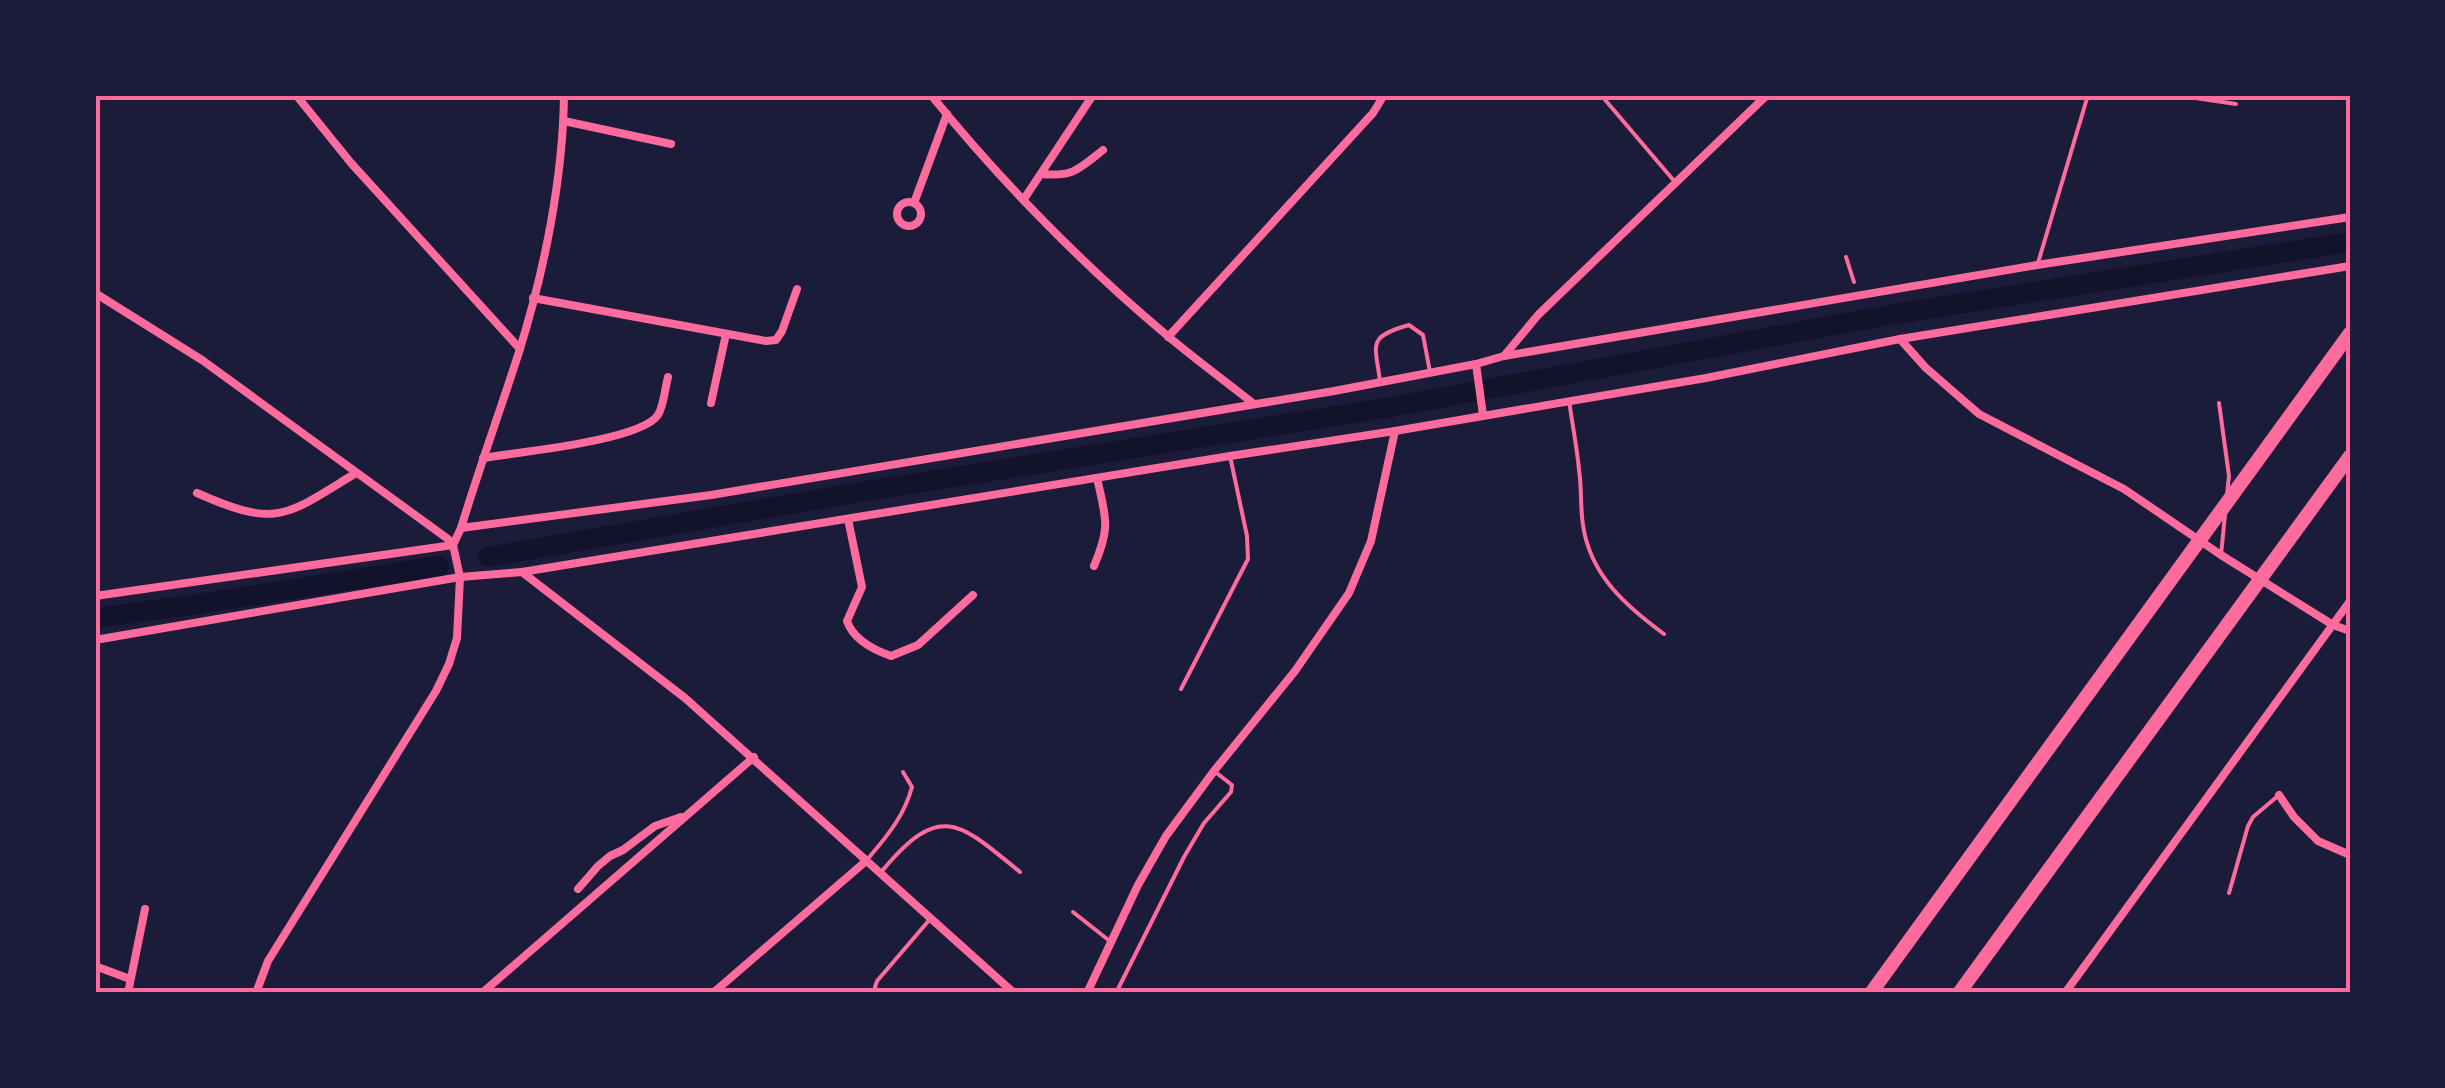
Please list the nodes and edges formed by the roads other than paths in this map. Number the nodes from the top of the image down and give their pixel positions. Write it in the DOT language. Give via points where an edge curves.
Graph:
graph roads {
  1 [pos="296,95"];
  2 [pos="564,95"];
  3 [pos="932,95"];
  4 [pos="1094,95"];
  5 [pos="1384,95"];
  6 [pos="1601,95"];
  7 [pos="1767,95"];
  8 [pos="2088,95"];
  9 [pos="2174,95"];
  10 [pos="2236,104"];
  11 [pos="947,114"];
  12 [pos="564,121"];
  13 [pos="671,144"];
  14 [pos="1103,150"];
  15 [pos="1040,174"];
  16 [pos="1675,182"];
  17 [pos="1024,199"];
  18 [pos="914,203"];
  19 [pos="2350,216"];
  20 [pos="2037,265"];
  21 [pos="2350,266"];
  22 [pos="797,290"];
  23 [pos="95,293"];
  24 [pos="533,298"];
  25 [pos="2350,333"];
  26 [pos="726,334"];
  27 [pos="1168,337"];
  28 [pos="1900,339"];
  29 [pos="520,349"];
  30 [pos="1504,356"];
  31 [pos="1476,364"];
  32 [pos="1430,372"];
  33 [pos="668,377"];
  34 [pos="1380,382"];
  35 [pos="1569,400"];
  36 [pos="711,403"];
  37 [pos="2219,403"];
  38 [pos="1254,404"];
  39 [pos="1483,414"];
  40 [pos="1395,431"];
  41 [pos="1230,456"];
  42 [pos="2350,456"];
  43 [pos="483,458"];
  44 [pos="356,473"];
  45 [pos="1098,478"];
  46 [pos="197,493"];
  47 [pos="848,519"];
  48 [pos="461,528"];
  49 [pos="453,546"];
  50 [pos="2221,554"];
  51 [pos="1094,566"];
  52 [pos="522,572"];
  53 [pos="460,577"];
  54 [pos="974,595"];
  55 [pos="95,596"];
  56 [pos="2350,601"];
  57 [pos="2332,625"];
  58 [pos="2350,631"];
  59 [pos="1664,634"];
  60 [pos="95,640"];
  61 [pos="1181,689"];
  62 [pos="754,757"];
  63 [pos="1214,771"];
  64 [pos="903,772"];
  65 [pos="2279,795"];
  66 [pos="686,816"];
  67 [pos="2350,854"];
  68 [pos="866,861"];
  69 [pos="1020,872"];
  70 [pos="880,873"];
  71 [pos="578,889"];
  72 [pos="2229,894"];
  73 [pos="144,909"];
  74 [pos="1073,912"];
  75 [pos="931,918"];
  76 [pos="1111,942"];
  77 [pos="95,966"];
  78 [pos="130,978"];
  79 [pos="128,993"];
  80 [pos="256,993"];
  81 [pos="482,993"];
  82 [pos="713,993"];
  83 [pos="878,993"];
  84 [pos="1014,993"];
  85 [pos="1087,993"];
  86 [pos="1116,993"];
  87 [pos="1871,993"];
  88 [pos="1959,993"];
  89 [pos="2064,993"];
  1 -- 29 [label="street"];
  2 -- 12 [label="street"];
  3 -- 11 [label="street"];
  4 -- 15 [label="street"];
  5 -- 27 [label="street"];
  6 -- 16 [label="lane"];
  7 -- 16 [label="street"];
  8 -- 20 [label="lane"];
  9 -- 10 [label="lane"];
  11 -- 17 [label="street"];
  11 -- 18 [label="street"];
  12 -- 13 [label="street"];
  12 -- 24 [label="street"];
  14 -- 15 [label="street" via="1064,176"];
  15 -- 17 [label="street"];
  16 -- 30 [label="street"];
  17 -- 27 [label="street"];
  19 -- 20 [label="street"];
  20 -- 30 [label="street"];
  21 -- 28 [label="street"];
  22 -- 26 [label="street" via="776,340"];
  23 -- 44 [label="street" via="202,360"];
  24 -- 26 [label="street"];
  24 -- 29 [label="street"];
  25 -- 87 [label="highway"];
  26 -- 36 [label="street"];
  27 -- 38 [label="street"];
  28 -- 35 [label="street"];
  28 -- 50 [label="street" via="1979,414 2124,489"];
  29 -- 43 [label="street"];
  30 -- 31 [label="street"];
  31 -- 32 [label="street"];
  31 -- 39 [label="street"];
  32 -- 34 [label="street"];
  32 -- 34 [label="lane" via="1423,335 1409,325 1386,331 1375,344"];
  33 -- 43 [label="street" via="659,414 646,426"];
  34 -- 38 [label="street"];
  35 -- 39 [label="street"];
  35 -- 59 [label="lane" via="1588,546 1612,590"];
  37 -- 50 [label="lane" via="2229,476"];
  38 -- 48 [label="street" via="711,495"];
  39 -- 40 [label="street"];
  40 -- 41 [label="street"];
  40 -- 63 [label="street" via="1371,541 1349,593"];
  41 -- 45 [label="street"];
  41 -- 61 [label="lane" via="1248,559"];
  42 -- 88 [label="highway"];
  43 -- 48 [label="street"];
  44 -- 46 [label="street" via="286,514 261,516"];
  44 -- 49 [label="street"];
  45 -- 47 [label="street"];
  45 -- 51 [label="street" via="1106,538"];
  47 -- 52 [label="street"];
  47 -- 54 [label="street" via="862,587 848,621 877,651 891,656 918,645"];
  48 -- 49 [label="street"];
  49 -- 53 [label="street"];
  49 -- 55 [label="street"];
  50 -- 57 [label="street"];
  52 -- 53 [label="street"];
  52 -- 62 [label="street"];
  53 -- 60 [label="street"];
  53 -- 80 [label="street" via="457,638 436,691 268,961"];
  56 -- 57 [label="street"];
  57 -- 58 [label="street"];
  57 -- 89 [label="street"];
  62 -- 66 [label="street"];
  62 -- 68 [label="street"];
  63 -- 76 [label="street" via="1166,836"];
  63 -- 86 [label="lane" via="1232,784 1231,792 1184,857"];
  64 -- 68 [label="lane" via="912,788 907,806"];
  65 -- 67 [label="street" via="2318,841"];
  65 -- 72 [label="lane" via="2253,816"];
  66 -- 71 [label="street" via="655,826 610,856"];
  66 -- 81 [label="street"];
  68 -- 70 [label="street"];
  68 -- 82 [label="street"];
  69 -- 70 [label="lane" via="974,834 941,826 902,847"];
  70 -- 75 [label="street"];
  73 -- 78 [label="street"];
  74 -- 76 [label="lane"];
  75 -- 83 [label="lane" via="877,981"];
  75 -- 84 [label="street"];
  76 -- 85 [label="street"];
  77 -- 78 [label="street"];
  78 -- 79 [label="street"];
}
